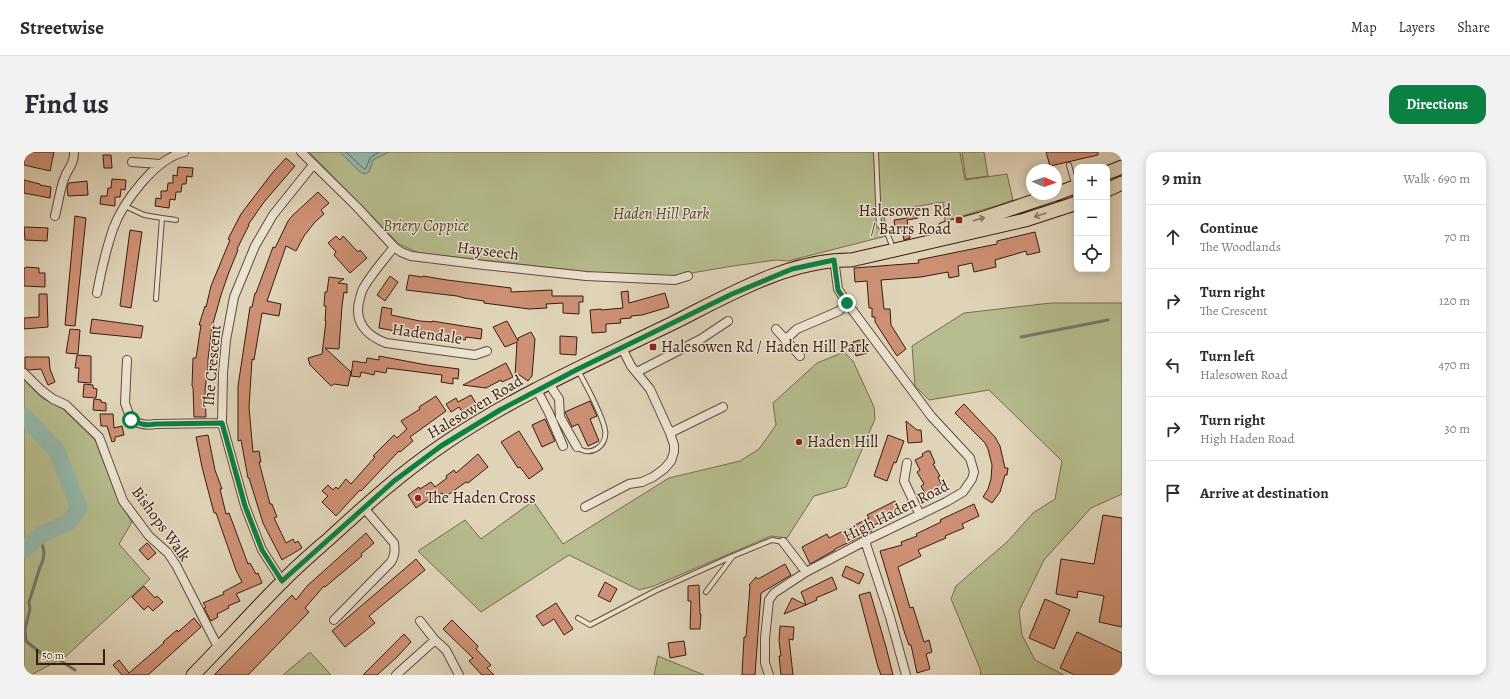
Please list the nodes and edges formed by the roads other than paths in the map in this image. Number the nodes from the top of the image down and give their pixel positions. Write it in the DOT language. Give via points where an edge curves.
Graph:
graph roads {
  1 [pos="74,152"];
  2 [pos="184,152"];
  3 [pos="301,152"];
  4 [pos="876,152"];
  5 [pos="132,162"];
  6 [pos="160,164"];
  7 [pos="314,165"];
  8 [pos="1069,166"];
  9 [pos="1122,167"];
  10 [pos="1110,172"];
  11 [pos="1074,181"];
  12 [pos="1074,188"];
  13 [pos="1062,192"];
  14 [pos="1038,200"];
  15 [pos="1074,204"];
  16 [pos="125,206"];
  17 [pos="55,216"];
  18 [pos="162,218"];
  19 [pos="176,220"];
  20 [pos="891,242"];
  21 [pos="394,247"];
  22 [pos="834,260"];
  23 [pos="688,276"];
  24 [pos="97,292"];
  25 [pos="156,299"];
  26 [pos="847,303"];
  27 [pos="728,321"];
  28 [pos="776,329"];
  29 [pos="785,340"];
  30 [pos="622,348"];
  31 [pos="487,351"];
  32 [pos="800,356"];
  33 [pos="127,360"];
  34 [pos="578,369"];
  35 [pos="636,372"];
  36 [pos="24,373"];
  37 [pos="549,384"];
  38 [pos="536,390"];
  39 [pos="723,407"];
  40 [pos="222,423"];
  41 [pos="670,434"];
  42 [pos="562,446"];
  43 [pos="577,447"];
  44 [pos="906,463"];
  45 [pos="363,507"];
  46 [pos="585,507"];
  47 [pos="920,515"];
  48 [pos="865,541"];
  49 [pos="783,542"];
  50 [pos="734,556"];
  51 [pos="806,572"];
  52 [pos="282,581"];
  53 [pos="706,592"];
  54 [pos="578,618"];
  55 [pos="334,620"];
  56 [pos="420,620"];
  57 [pos="434,640"];
  58 [pos="218,649"];
  59 [pos="193,675"];
  60 [pos="396,675"];
  61 [pos="459,675"];
  62 [pos="769,675"];
  63 [pos="906,675"];
  1 -- 17 [label="street" via="74,160 65,177"];
  2 -- 6 [label="street"];
  3 -- 7 [label="street, Hayseech"];
  4 -- 20 [label="lane" via="879,225"];
  5 -- 6 [label="street"];
  6 -- 16 [label="street"];
  7 -- 21 [label="street, Hayseech"];
  7 -- 40 [label="street, The Crescent" via="273,215 255,246 234,297 226,340"];
  8 -- 11 [label="lane"];
  9 -- 10 [label="main road"];
  12 -- 13 [label="main road, Halesowen Road"];
  20 -- 14 [label="main road, Halesowen Road, one-way" via="981,219"];
  15 -- 22 [label="main road, Halesowen Road, one-way" via="1025,220 851,260"];
  16 -- 18 [label="lane" via="144,215"];
  16 -- 24 [label="street" via="104,256"];
  18 -- 19 [label="lane"];
  18 -- 25 [label="lane"];
  20 -- 22 [label="main road, Halesowen Road" via="848,252"];
  21 -- 23 [label="street, Hayseech" via="411,256 586,276 675,280"];
  21 -- 31 [label="street, Hadendale" via="363,288 359,302 359,320 369,334 386,343 475,355"];
  22 -- 26 [label="street, High Haden Road" via="838,290"];
  22 -- 30 [label="main road, Halesowen Road" via="780,273"];
  26 -- 29 [label="street" via="840,312 797,329"];
  26 -- 47 [label="street, High Haden Road" via="931,416 970,458 974,472 963,492"];
  27 -- 35 [label="street" via="701,339"];
  28 -- 29 [label="street"];
  29 -- 32 [label="street"];
  30 -- 34 [label="main road, Halesowen Road"];
  30 -- 35 [label="street"];
  33 -- 40 [label="street" via="125,403 131,420 148,425"];
  34 -- 37 [label="main road, Halesowen Road"];
  34 -- 43 [label="lane" via="605,434 599,448 594,451 585,451"];
  35 -- 41 [label="street" via="650,388"];
  36 -- 58 [label="street, Bishops Walk" via="41,390 66,405 99,438 123,501 149,536 168,553 176,565"];
  37 -- 38 [label="main road, Halesowen Road"];
  37 -- 43 [label="street" via="559,399 560,417"];
  38 -- 42 [label="street" via="549,413"];
  38 -- 45 [label="main road, Halesowen Road" via="441,446"];
  39 -- 41 [label="street"];
  40 -- 52 [label="street, The Crescent" via="245,506 262,550"];
  41 -- 46 [label="street" via="674,452 664,469 653,477 629,484"];
  44 -- 47 [label="street" via="904,481"];
  45 -- 52 [label="main road, Halesowen Road"];
  45 -- 55 [label="street" via="394,543 394,556"];
  47 -- 48 [label="street, High Haden Road"];
  48 -- 51 [label="street, High Haden Road"];
  48 -- 63 [label="street"];
  49 -- 50 [label="lane" via="772,540"];
  49 -- 51 [label="street"];
  50 -- 53 [label="lane"];
  50 -- 54 [label="lane" via="655,591 590,625"];
  51 -- 62 [label="street, High Haden Road" via="774,593 769,600 764,653"];
  52 -- 58 [label="main road, Halesowen Road"];
  56 -- 57 [label="street"];
  57 -- 60 [label="street"];
  57 -- 61 [label="street" via="446,650"];
  58 -- 59 [label="main road, Halesowen Road"];
}
